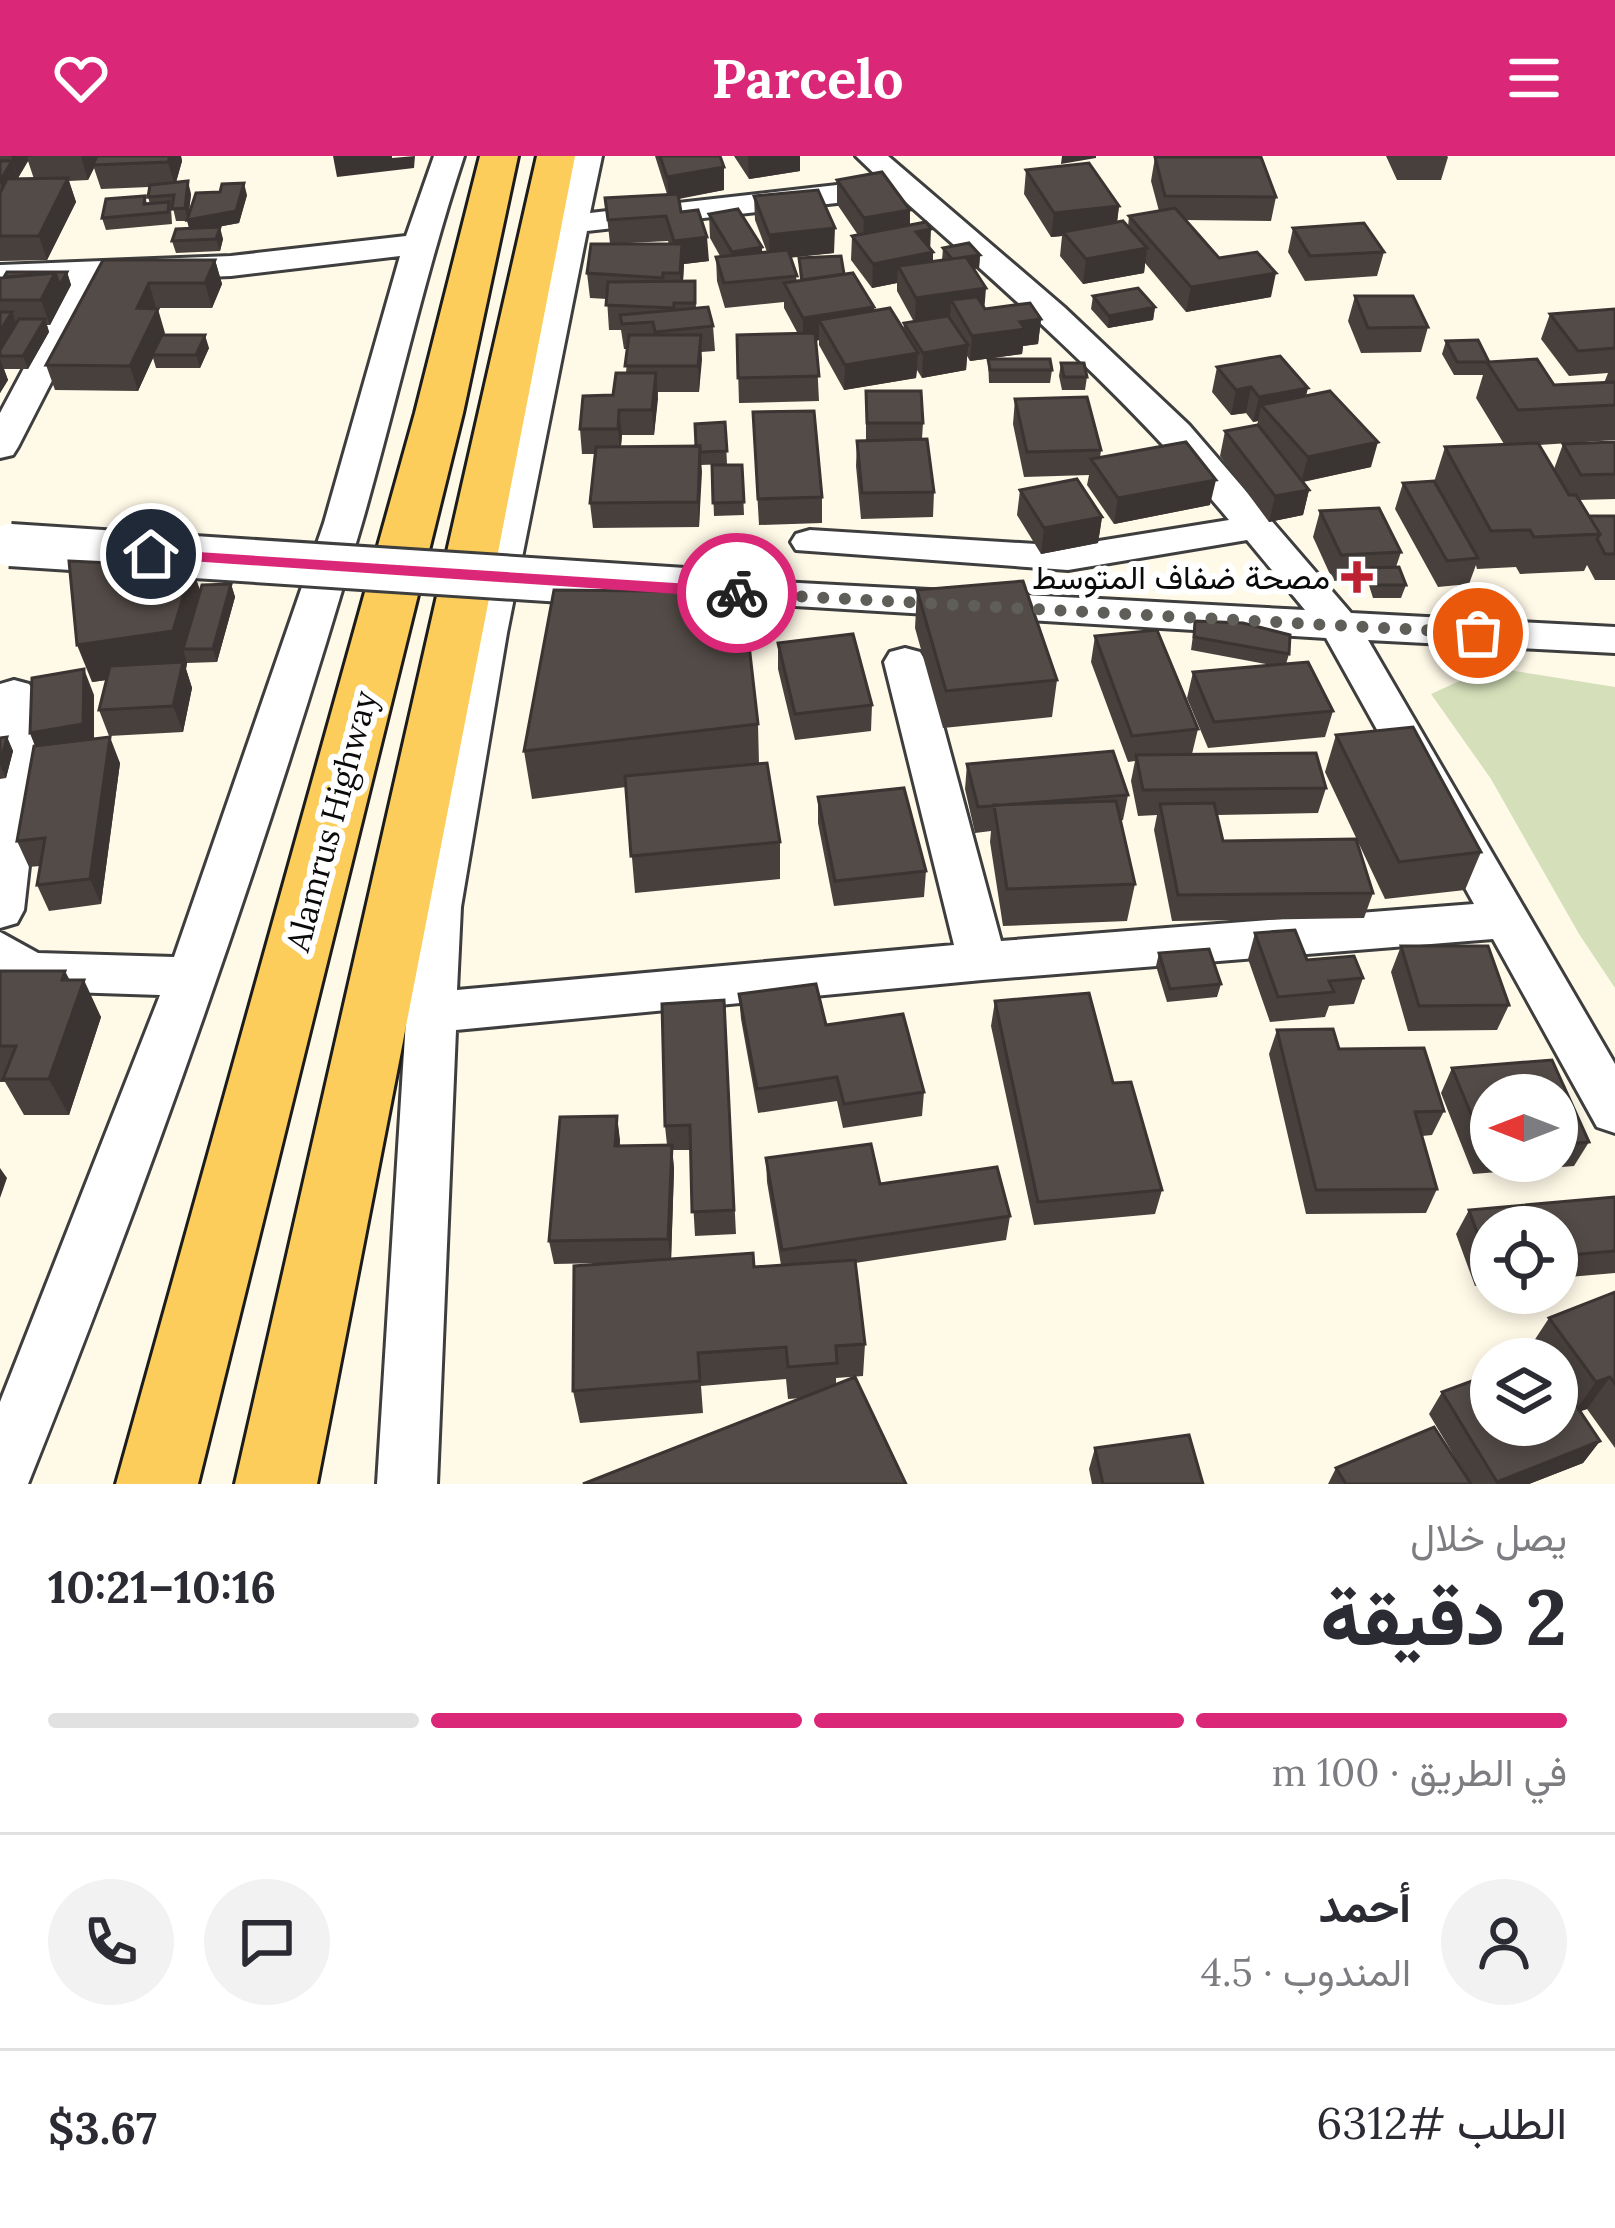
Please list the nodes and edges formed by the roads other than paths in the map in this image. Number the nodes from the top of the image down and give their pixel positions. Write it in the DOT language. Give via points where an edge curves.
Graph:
graph roads {
  1 [pos="449,156"];
  2 [pos="500,156"];
  3 [pos="556,156"];
  4 [pos="587,156"];
  5 [pos="871,156"];
  6 [pos="903,187"];
  7 [pos="570,224"];
  8 [pos="419,244"];
  9 [pos="90,274"];
  10 [pos="0,275"];
  11 [pos="0,447"];
  12 [pos="1256,527"];
  13 [pos="810,542"];
  14 [pos="5,544"];
  15 [pos="1340,626"];
  16 [pos="1615,640"];
  17 [pos="905,662"];
  18 [pos="14,694"];
  19 [pos="0,910"];
  20 [pos="1504,920"];
  21 [pos="0,951"];
  22 [pos="982,961"];
  23 [pos="193,977"];
  24 [pos="432,1012"];
  25 [pos="1597,1051"];
  26 [pos="1615,1112"];
  27 [pos="17,1397"];
  28 [pos="0,1479"];
  29 [pos="157,1484"];
  30 [pos="276,1484"];
  31 [pos="406,1484"];
  1 -- 8 [label="street"];
  2 -- 29 [label="main road, Alamrus Highway"];
  3 -- 30 [label="main road"];
  4 -- 7 [label="street"];
  5 -- 6 [label="street"];
  6 -- 7 [label="street"];
  6 -- 12 [label="street" via="1052,314"];
  7 -- 24 [label="street" via="452,815 436,907"];
  8 -- 9 [label="street"];
  8 -- 23 [label="street" via="343,523"];
  9 -- 10 [label="street"];
  9 -- 11 [label="street"];
  12 -- 13 [label="street" via="1068,558"];
  12 -- 15 [label="street"];
  14 -- 15 [label="street, bridge"];
  15 -- 16 [label="street"];
  15 -- 20 [label="street"];
  17 -- 22 [label="street"];
  18 -- 19 [label="street" via="13,813"];
  20 -- 22 [label="street"];
  20 -- 25 [label="street"];
  21 -- 23 [label="street" via="38,972"];
  22 -- 24 [label="street"];
  23 -- 27 [label="street"];
  24 -- 31 [label="street"];
  25 -- 26 [label="street"];
  27 -- 28 [label="street"];
}
